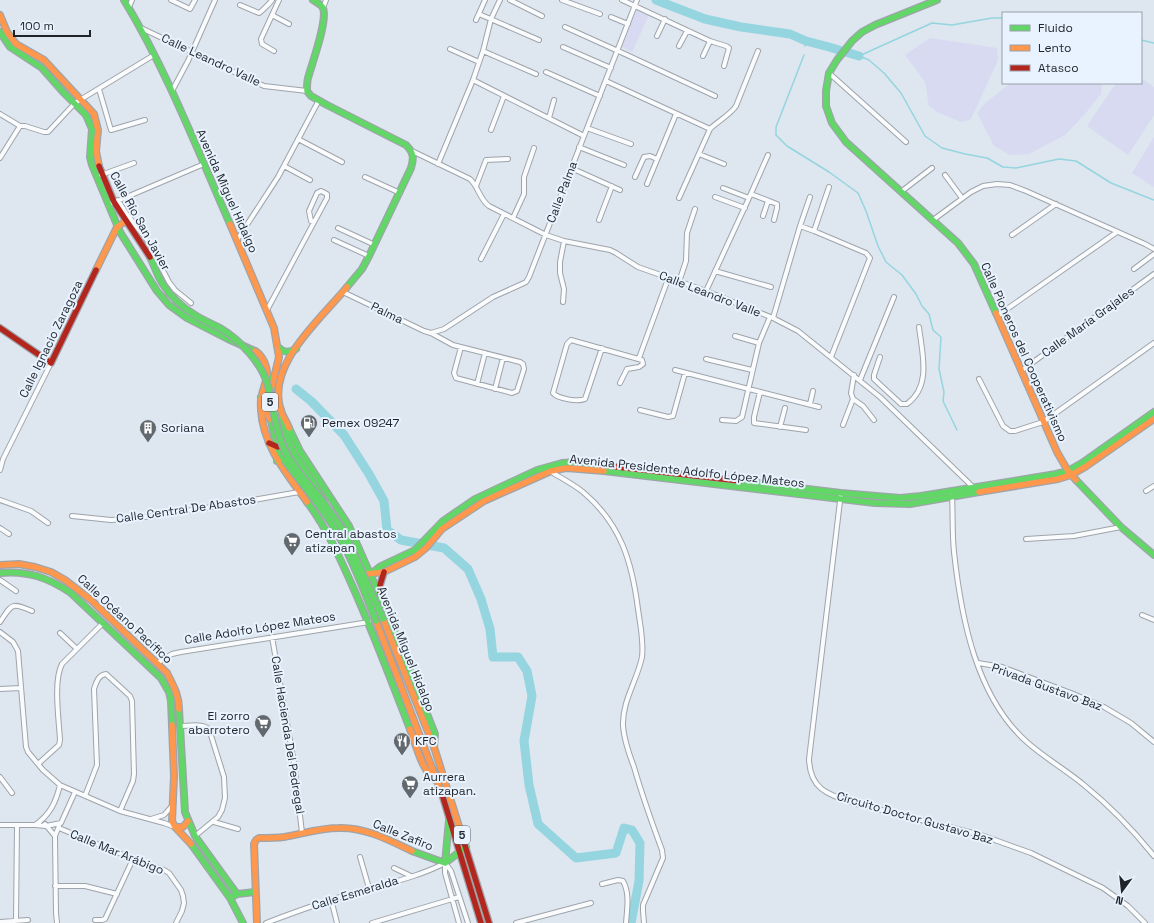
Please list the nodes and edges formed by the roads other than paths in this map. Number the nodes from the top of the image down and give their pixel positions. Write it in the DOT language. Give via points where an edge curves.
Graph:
graph roads {
  1 [pos="124,0"];
  2 [pos="132,0"];
  3 [pos="171,0"];
  4 [pos="195,0"];
  5 [pos="215,0"];
  6 [pos="272,0"];
  7 [pos="279,0"];
  8 [pos="313,0"];
  9 [pos="326,0"];
  10 [pos="485,0"];
  11 [pos="500,0"];
  12 [pos="510,0"];
  13 [pos="562,0"];
  14 [pos="622,0"];
  15 [pos="638,0"];
  16 [pos="935,0"];
  17 [pos="240,5"];
  18 [pos="635,6"];
  19 [pos="129,7"];
  20 [pos="323,8"];
  21 [pos="479,14"];
  22 [pos="600,14"];
  23 [pos="0,15"];
  24 [pos="272,15"];
  25 [pos="542,16"];
  26 [pos="611,17"];
  27 [pos="491,19"];
  28 [pos="665,19"];
  29 [pos="476,20"];
  30 [pos="289,24"];
  31 [pos="628,24"];
  32 [pos="565,27"];
  33 [pos="141,28"];
  34 [pos="687,31"];
  35 [pos="0,32"];
  36 [pos="657,36"];
  37 [pos="539,40"];
  38 [pos="710,41"];
  39 [pos="679,46"];
  40 [pos="563,47"];
  41 [pos="450,49"];
  42 [pos="483,50"];
  43 [pos="618,50"];
  44 [pos="192,51"];
  45 [pos="274,51"];
  46 [pos="758,51"];
  47 [pos="154,55"];
  48 [pos="703,56"];
  49 [pos="479,62"];
  50 [pos="724,66"];
  51 [pos="611,68"];
  52 [pos="546,72"];
  53 [pos="829,73"];
  54 [pos="536,74"];
  55 [pos="472,80"];
  56 [pos="606,81"];
  57 [pos="99,89"];
  58 [pos="172,91"];
  59 [pos="307,91"];
  60 [pos="504,96"];
  61 [pos="600,96"];
  62 [pos="715,96"];
  63 [pos="81,99"];
  64 [pos="319,100"];
  65 [pos="554,100"];
  66 [pos="75,103"];
  67 [pos="0,114"];
  68 [pos="676,114"];
  69 [pos="549,118"];
  70 [pos="145,120"];
  71 [pos="20,126"];
  72 [pos="587,128"];
  73 [pos="710,129"];
  74 [pos="491,130"];
  75 [pos="584,136"];
  76 [pos="298,139"];
  77 [pos="906,142"];
  78 [pos="631,144"];
  79 [pos="579,147"];
  80 [pos="534,148"];
  81 [pos="2,149"];
  82 [pos="412,151"];
  83 [pos="699,154"];
  84 [pos="768,155"];
  85 [pos="0,158"];
  86 [pos="508,159"];
  87 [pos="657,159"];
  88 [pos="342,162"];
  89 [pos="134,163"];
  90 [pos="204,164"];
  91 [pos="438,164"];
  92 [pos="724,164"];
  93 [pos="624,165"];
  94 [pos="284,166"];
  95 [pos="571,168"];
  96 [pos="932,168"];
  97 [pos="945,174"];
  98 [pos="99,176"];
  99 [pos="365,177"];
  100 [pos="635,177"];
  101 [pos="310,180"];
  102 [pos="647,184"];
  103 [pos="476,186"];
  104 [pos="612,186"];
  105 [pos="828,187"];
  106 [pos="723,188"];
  107 [pos="620,190"];
  108 [pos="902,192"];
  109 [pos="400,194"];
  110 [pos="750,196"];
  111 [pos="715,197"];
  112 [pos="810,197"];
  113 [pos="679,198"];
  114 [pos="962,198"];
  115 [pos="768,200"];
  116 [pos="116,201"];
  117 [pos="1056,204"];
  118 [pos="108,205"];
  119 [pos="745,208"];
  120 [pos="695,209"];
  121 [pos="504,214"];
  122 [pos="763,216"];
  123 [pos="513,218"];
  124 [pos="599,220"];
  125 [pos="774,220"];
  126 [pos="933,220"];
  127 [pos="126,221"];
  128 [pos="314,222"];
  129 [pos="800,226"];
  130 [pos="118,227"];
  131 [pos="338,228"];
  132 [pos="814,231"];
  133 [pos="1117,232"];
  134 [pos="546,235"];
  135 [pos="1012,236"];
  136 [pos="237,240"];
  137 [pos="334,240"];
  138 [pos="564,241"];
  139 [pos="375,245"];
  140 [pos="1154,249"];
  141 [pos="1154,254"];
  142 [pos="369,256"];
  143 [pos="481,259"];
  144 [pos="1134,269"];
  145 [pos="715,271"];
  146 [pos="1154,274"];
  147 [pos="668,279"];
  148 [pos="679,282"];
  149 [pos="771,287"];
  150 [pos="706,291"];
  151 [pos="343,292"];
  152 [pos="894,297"];
  153 [pos="273,299"];
  154 [pos="563,302"];
  155 [pos="191,303"];
  156 [pos="264,304"];
  157 [pos="267,310"];
  158 [pos="997,316"];
  159 [pos="198,318"];
  160 [pos="771,318"];
  161 [pos="919,327"];
  162 [pos="0,328"];
  163 [pos="431,333"];
  164 [pos="735,336"];
  165 [pos="759,343"];
  166 [pos="1154,343"];
  167 [pos="278,347"];
  168 [pos="461,347"];
  169 [pos="602,348"];
  170 [pos="296,349"];
  171 [pos="485,353"];
  172 [pos="640,356"];
  173 [pos="831,357"];
  174 [pos="880,357"];
  175 [pos="503,358"];
  176 [pos="706,359"];
  177 [pos="51,363"];
  178 [pos="675,370"];
  179 [pos="752,370"];
  180 [pos="1021,371"];
  181 [pos="685,373"];
  182 [pos="266,374"];
  183 [pos="854,376"];
  184 [pos="980,379"];
  185 [pos="860,380"];
  186 [pos="620,383"];
  187 [pos="477,384"];
  188 [pos="749,388"];
  189 [pos="272,389"];
  190 [pos="495,389"];
  191 [pos="886,390"];
  192 [pos="813,391"];
  193 [pos="760,392"];
  194 [pos="880,397"];
  195 [pos="853,399"];
  196 [pos="261,400"];
  197 [pos="810,404"];
  198 [pos="819,407"];
  199 [pos="785,408"];
  200 [pos="281,410"];
  201 [pos="640,410"];
  202 [pos="1154,412"];
  203 [pos="270,419"];
  204 [pos="1154,419"];
  205 [pos="722,420"];
  206 [pos="874,420"];
  207 [pos="1043,422"];
  208 [pos="843,425"];
  209 [pos="780,427"];
  210 [pos="806,430"];
  211 [pos="269,442"];
  212 [pos="279,448"];
  213 [pos="2,458"];
  214 [pos="277,461"];
  215 [pos="545,467"];
  216 [pos="0,470"];
  217 [pos="551,471"];
  218 [pos="1069,473"];
  219 [pos="1154,486"];
  220 [pos="976,490"];
  221 [pos="951,491"];
  222 [pos="1146,491"];
  223 [pos="299,492"];
  224 [pos="840,496"];
  225 [pos="952,498"];
  226 [pos="0,500"];
  227 [pos="324,503"];
  228 [pos="72,516"];
  229 [pos="48,523"];
  230 [pos="349,526"];
  231 [pos="1122,527"];
  232 [pos="0,528"];
  233 [pos="9,534"];
  234 [pos="330,539"];
  235 [pos="1026,539"];
  236 [pos="1154,555"];
  237 [pos="342,562"];
  238 [pos="0,566"];
  239 [pos="384,572"];
  240 [pos="0,573"];
  241 [pos="370,574"];
  242 [pos="0,580"];
  243 [pos="16,591"];
  244 [pos="358,596"];
  245 [pos="380,597"];
  246 [pos="386,610"];
  247 [pos="32,611"];
  248 [pos="1142,615"];
  249 [pos="368,619"];
  250 [pos="1154,620"];
  251 [pos="0,622"];
  252 [pos="103,622"];
  253 [pos="0,632"];
  254 [pos="60,633"];
  255 [pos="272,637"];
  256 [pos="77,649"];
  257 [pos="157,663"];
  258 [pos="978,663"];
  259 [pos="20,688"];
  260 [pos="0,689"];
  261 [pos="180,726"];
  262 [pos="1154,742"];
  263 [pos="434,747"];
  264 [pos="38,764"];
  265 [pos="0,777"];
  266 [pos="438,782"];
  267 [pos="60,785"];
  268 [pos="75,792"];
  269 [pos="12,793"];
  270 [pos="85,796"];
  271 [pos="173,804"];
  272 [pos="184,804"];
  273 [pos="120,811"];
  274 [pos="149,819"];
  275 [pos="449,819"];
  276 [pos="43,820"];
  277 [pos="188,821"];
  278 [pos="61,822"];
  279 [pos="214,822"];
  280 [pos="0,825"];
  281 [pos="17,825"];
  282 [pos="35,825"];
  283 [pos="46,826"];
  284 [pos="175,827"];
  285 [pos="59,828"];
  286 [pos="238,829"];
  287 [pos="302,833"];
  288 [pos="55,836"];
  289 [pos="195,836"];
  290 [pos="466,847"];
  291 [pos="459,853"];
  292 [pos="1154,856"];
  293 [pos="360,857"];
  294 [pos="133,860"];
  295 [pos="445,863"];
  296 [pos="394,868"];
  297 [pos="411,876"];
  298 [pos="602,884"];
  299 [pos="56,886"];
  300 [pos="369,888"];
  301 [pos="255,892"];
  302 [pos="116,894"];
  303 [pos="237,894"];
  304 [pos="459,897"];
  305 [pos="230,898"];
  306 [pos="331,899"];
  307 [pos="452,899"];
  308 [pos="591,903"];
  309 [pos="28,920"];
  310 [pos="95,920"];
  311 [pos="16,921"];
  312 [pos="0,922"];
  313 [pos="57,923"];
  314 [pos="176,923"];
  315 [pos="243,923"];
  316 [pos="257,923"];
  317 [pos="266,923"];
  318 [pos="337,923"];
  319 [pos="372,923"];
  320 [pos="459,923"];
  321 [pos="468,923"];
  322 [pos="481,923"];
  323 [pos="489,923"];
  324 [pos="516,923"];
  325 [pos="626,923"];
  326 [pos="644,923"];
  327 [pos="1145,923"];
  1 -- 19 [label="main road, Avenida Miguel Hidalgo"];
  2 -- 19 [label="street"];
  3 -- 4 [label="street" via="190,9"];
  5 -- 44 [label="street"];
  6 -- 17 [label="street" via="259,13"];
  7 -- 24 [label="street"];
  8 -- 20 [label="main road"];
  9 -- 20 [label="street"];
  10 -- 21 [label="street"];
  11 -- 27 [label="street"];
  12 -- 25 [label="street"];
  13 -- 22 [label="street"];
  14 -- 18 [label="street"];
  15 -- 18 [label="street, Calle Palma"];
  16 -- 53 [label="main road, Calle Pioneros del Cooperativismo" via="862,32"];
  18 -- 28 [label="street"];
  18 -- 31 [label="street, Calle Palma"];
  19 -- 33 [label="main road, Avenida Miguel Hidalgo"];
  20 -- 59 [label="main road" via="324,17"];
  21 -- 27 [label="street"];
  21 -- 29 [label="street"];
  23 -- 63 [label="main road, Calle Río San Javier" via="7,32 16,44 44,60"];
  24 -- 30 [label="street"];
  24 -- 45 [label="street" via="261,43"];
  26 -- 31 [label="street"];
  27 -- 37 [label="street"];
  27 -- 42 [label="street"];
  28 -- 34 [label="street"];
  28 -- 36 [label="street"];
  31 -- 43 [label="street, Calle Palma"];
  32 -- 43 [label="street"];
  33 -- 44 [label="street, Calle Leandro Valle"];
  33 -- 47 [label="main road, Avenida Miguel Hidalgo"];
  34 -- 38 [label="street"];
  34 -- 39 [label="street"];
  35 -- 66 [label="main road, Calle Río San Javier" via="10,47 42,68"];
  38 -- 48 [label="street"];
  38 -- 50 [label="street" via="729,48"];
  40 -- 51 [label="street"];
  41 -- 49 [label="street"];
  42 -- 49 [label="street"];
  42 -- 54 [label="street"];
  43 -- 51 [label="street, Calle Palma"];
  43 -- 62 [label="street"];
  44 -- 58 [label="street"];
  44 -- 59 [label="street, Calle Leandro Valle" via="264,86"];
  46 -- 73 [label="street" via="734,109"];
  47 -- 57 [label="street"];
  47 -- 58 [label="main road, Avenida Miguel Hidalgo"];
  49 -- 55 [label="street"];
  51 -- 56 [label="street, Calle Palma"];
  52 -- 61 [label="street"];
  53 -- 77 [label="street"];
  53 -- 108 [label="main road, Calle Pioneros del Cooperativismo" via="826,106 832,123 846,142"];
  55 -- 60 [label="street"];
  55 -- 91 [label="street"];
  56 -- 61 [label="street, Calle Palma"];
  56 -- 68 [label="street"];
  57 -- 63 [label="street"];
  57 -- 70 [label="street" via="111,130"];
  58 -- 90 [label="main road, Avenida Miguel Hidalgo"];
  59 -- 64 [label="main road"];
  60 -- 69 [label="street"];
  60 -- 74 [label="street"];
  61 -- 72 [label="street, Calle Palma"];
  63 -- 66 [label="street"];
  63 -- 98 [label="main road, Calle Río San Javier" via="94,114 97,124 96,156"];
  64 -- 76 [label="street"];
  64 -- 82 [label="main road" via="406,145"];
  65 -- 69 [label="street"];
  66 -- 71 [label="street" via="48,132"];
  66 -- 98 [label="main road, Calle Río San Javier" via="90,121 90,157"];
  67 -- 71 [label="street"];
  68 -- 73 [label="street"];
  68 -- 87 [label="street"];
  69 -- 75 [label="street"];
  71 -- 81 [label="street"];
  72 -- 75 [label="street, Calle Palma"];
  72 -- 78 [label="street"];
  73 -- 83 [label="street"];
  75 -- 79 [label="street, Calle Palma"];
  76 -- 88 [label="street"];
  76 -- 94 [label="street"];
  79 -- 93 [label="street"];
  79 -- 95 [label="street, Calle Palma"];
  80 -- 123 [label="street" via="524,177 524,194"];
  81 -- 85 [label="street"];
  82 -- 91 [label="street, Calle Leandro Valle"];
  82 -- 109 [label="main road" via="414,159"];
  83 -- 92 [label="street"];
  83 -- 113 [label="street"];
  84 -- 110 [label="street"];
  86 -- 103 [label="street" via="486,160"];
  87 -- 100 [label="street" via="644,157"];
  87 -- 102 [label="street"];
  89 -- 98 [label="street"];
  90 -- 116 [label="street"];
  90 -- 136 [label="main road, Avenida Miguel Hidalgo"];
  91 -- 103 [label="street, Calle Leandro Valle" via="470,179"];
  94 -- 101 [label="street"];
  94 -- 136 [label="street"];
  95 -- 104 [label="street"];
  95 -- 134 [label="street, Calle Palma"];
  96 -- 108 [label="street"];
  97 -- 114 [label="street"];
  98 -- 116 [label="main road, Calle Río San Javier"];
  98 -- 118 [label="main road, Calle Río San Javier"];
  99 -- 109 [label="street"];
  103 -- 121 [label="street, Calle Leandro Valle" via="485,204"];
  104 -- 107 [label="street"];
  104 -- 124 [label="street"];
  105 -- 132 [label="street"];
  106 -- 110 [label="street"];
  108 -- 126 [label="main road, Calle Pioneros del Cooperativismo"];
  109 -- 139 [label="main road"];
  110 -- 115 [label="street"];
  110 -- 119 [label="street"];
  111 -- 119 [label="street"];
  112 -- 129 [label="street"];
  114 -- 117 [label="street" via="983,186 997,184 1010,185"];
  114 -- 126 [label="street"];
  115 -- 122 [label="street"];
  115 -- 125 [label="street" via="778,206"];
  116 -- 118 [label="street"];
  116 -- 127 [label="main road, Calle Río San Javier"];
  116 -- 155 [label="street" via="147,240 169,282"];
  117 -- 133 [label="street"];
  117 -- 135 [label="street"];
  118 -- 130 [label="main road, Calle Río San Javier"];
  119 -- 145 [label="street"];
  120 -- 148 [label="street" via="687,233 686,261"];
  121 -- 123 [label="street, Calle Leandro Valle"];
  121 -- 143 [label="street"];
  123 -- 134 [label="street, Calle Leandro Valle"];
  126 -- 158 [label="main road, Calle Pioneros del Cooperativismo" via="958,243 974,264"];
  127 -- 130 [label="main road, Calle Ignacio Zaragoza"];
  127 -- 159 [label="main road, Calle Río San Javier" via="147,252 170,295"];
  128 -- 128 [label="street" via="327,198 327,194 321,191 317,193 308,211 311,221"];
  128 -- 153 [label="street"];
  129 -- 132 [label="street"];
  129 -- 160 [label="street"];
  130 -- 177 [label="main road, Calle Ignacio Zaragoza"];
  130 -- 182 [label="main road, Calle Río San Javier" via="169,304 187,318 260,354"];
  131 -- 139 [label="street"];
  132 -- 173 [label="street" via="866,253 870,258"];
  133 -- 140 [label="street"];
  133 -- 158 [label="street"];
  134 -- 138 [label="street, Calle Leandro Valle"];
  134 -- 163 [label="street, Calle Palma" via="526,282 493,297 444,329"];
  136 -- 156 [label="main road, Avenida Miguel Hidalgo"];
  137 -- 142 [label="street"];
  138 -- 147 [label="street, Calle Leandro Valle" via="610,250 638,267"];
  138 -- 154 [label="street" via="560,262"];
  139 -- 142 [label="main road"];
  141 -- 144 [label="street"];
  142 -- 151 [label="main road"];
  145 -- 149 [label="street"];
  145 -- 150 [label="street"];
  146 -- 180 [label="street, Calle María Grajales"];
  147 -- 148 [label="street, Calle Leandro Valle"];
  147 -- 172 [label="street"];
  148 -- 150 [label="street, Calle Leandro Valle"];
  150 -- 160 [label="street, Calle Leandro Valle"];
  151 -- 163 [label="street, Palma"];
  151 -- 170 [label="main road" via="315,322"];
  152 -- 185 [label="street"];
  153 -- 156 [label="street"];
  153 -- 157 [label="street"];
  156 -- 157 [label="main road, Avenida Miguel Hidalgo"];
  157 -- 167 [label="main road, Avenida Miguel Hidalgo"];
  158 -- 180 [label="main road, Calle Pioneros del Cooperativismo"];
  159 -- 227 [label="main road, Avenida Miguel Hidalgo, bridge" via="221,328 248,352 266,381 285,450"];
  160 -- 165 [label="street"];
  160 -- 173 [label="street, Calle Leandro Valle" via="798,331"];
  161 -- 191 [label="street" via="922,386 910,402 904,405"];
  162 -- 177 [label="main road"];
  163 -- 168 [label="street, Palma" via="445,342"];
  164 -- 165 [label="street"];
  165 -- 179 [label="street"];
  166 -- 207 [label="street"];
  167 -- 170 [label="main road" via="287,353"];
  167 -- 189 [label="main road, Avenida Miguel Hidalgo / 5" via="279,357"];
  168 -- 171 [label="street, Palma"];
  168 -- 187 [label="street" via="454,376 458,380"];
  169 -- 169 [label="street" via="585,399 555,396 553,390 568,341"];
  169 -- 172 [label="street"];
  170 -- 200 [label="main road" via="287,360 281,375"];
  171 -- 175 [label="street, Palma"];
  171 -- 187 [label="street"];
  172 -- 186 [label="street" via="643,361 641,366 627,369"];
  173 -- 183 [label="street, Calle Leandro Valle"];
  174 -- 191 [label="street" via="873,377"];
  175 -- 190 [label="street"];
  175 -- 190 [label="street, Palma" via="520,362 524,369 517,392"];
  176 -- 179 [label="street"];
  177 -- 213 [label="street, Calle Ignacio Zaragoza"];
  178 -- 181 [label="street"];
  179 -- 188 [label="street"];
  180 -- 207 [label="main road, Calle Pioneros del Cooperativismo"];
  181 -- 188 [label="street"];
  181 -- 201 [label="street" via="673,416"];
  182 -- 189 [label="main road"];
  182 -- 196 [label="main road, Calle Río San Javier"];
  183 -- 185 [label="street, Calle Leandro Valle"];
  183 -- 195 [label="street" via="851,393"];
  184 -- 207 [label="street" via="1006,430 1015,431"];
  185 -- 194 [label="street, Calle Leandro Valle"];
  187 -- 190 [label="street"];
  188 -- 193 [label="street"];
  188 -- 205 [label="street" via="740,419"];
  189 -- 196 [label="main road"];
  189 -- 203 [label="main road, Avenida Miguel Hidalgo / 5"];
  191 -- 194 [label="street"];
  192 -- 197 [label="street"];
  193 -- 197 [label="street"];
  193 -- 209 [label="street" via="754,423"];
  194 -- 220 [label="street, Calle Leandro Valle"];
  195 -- 206 [label="street" via="863,406"];
  195 -- 208 [label="street"];
  196 -- 203 [label="main road"];
  196 -- 211 [label="main road, Calle Río San Javier" via="262,422"];
  197 -- 198 [label="street"];
  199 -- 209 [label="street"];
  200 -- 227 [label="main road, bridge" via="286,435 292,448"];
  200 -- 230 [label="main road" via="300,451"];
  202 -- 218 [label="main road, Avenida Presidente Adolfo López Mateos"];
  203 -- 212 [label="main road, Avenida Miguel Hidalgo / 5"];
  204 -- 218 [label="main road, Avenida Presidente Adolfo López Mateos" via="1085,467"];
  207 -- 218 [label="main road, Calle Pioneros del Cooperativismo"];
  209 -- 210 [label="street"];
  211 -- 212 [label="main road"];
  211 -- 214 [label="main road, Calle Río San Javier"];
  212 -- 214 [label="main road"];
  212 -- 266 [label="main road, Avenida Miguel Hidalgo / 5, bridge" via="284,460 307,490 353,564"];
  213 -- 216 [label="street, Calle Ignacio Zaragoza"];
  214 -- 223 [label="main road, Calle Río San Javier"];
  215 -- 217 [label="street"];
  215 -- 224 [label="main road, Avenida Presidente Adolfo López Mateos" via="577,462"];
  215 -- 241 [label="main road, Avenida Presidente Adolfo López Mateos" via="475,499 443,521 411,553"];
  217 -- 224 [label="main road, Avenida Presidente Adolfo López Mateos" via="578,468"];
  217 -- 239 [label="main road, Avenida Presidente Adolfo López Mateos" via="484,501 442,529 415,557"];
  217 -- 326 [label="street" via="593,501 613,526 632,569 642,656 624,707 623,728 663,858 643,905"];
  218 -- 220 [label="main road, Avenida Presidente Adolfo López Mateos"];
  218 -- 231 [label="main road, Calle Pioneros del Cooperativismo"];
  219 -- 222 [label="street"];
  220 -- 221 [label="main road, Avenida Presidente Adolfo López Mateos"];
  220 -- 225 [label="main road, Avenida Presidente Adolfo López Mateos"];
  221 -- 224 [label="main road, Avenida Presidente Adolfo López Mateos" via="900,498"];
  221 -- 225 [label="street"];
  223 -- 228 [label="street, Calle Central De Abastos" via="138,518 111,520"];
  223 -- 234 [label="main road, Calle Río San Javier" via="316,514"];
  224 -- 225 [label="main road, Avenida Presidente Adolfo López Mateos" via="898,504"];
  224 -- 327 [label="street, Circuito Doctor Gustavo Baz" via="809,759 812,779 824,791 844,800 981,835 1031,853 1103,888 1128,906"];
  225 -- 258 [label="street" via="954,551 960,590 965,620"];
  226 -- 229 [label="street" via="31,511"];
  227 -- 263 [label="main road, Avenida Miguel Hidalgo / 5, bridge" via="343,530 383,619"];
  230 -- 234 [label="main road" via="344,540 340,542"];
  230 -- 241 [label="main road"];
  231 -- 235 [label="street" via="1074,536"];
  231 -- 236 [label="main road, Calle Pioneros del Cooperativismo"];
  232 -- 233 [label="street"];
  234 -- 237 [label="main road, Calle Río San Javier"];
  237 -- 241 [label="main road" via="357,572"];
  237 -- 244 [label="main road, Calle Río San Javier"];
  238 -- 257 [label="main road, Calle Océano Pacífico" via="34,567 68,581"];
  239 -- 241 [label="main road, Avenida Presidente Adolfo López Mateos"];
  239 -- 245 [label="main road"];
  240 -- 252 [label="main road, Calle Océano Pacífico" via="30,573 53,581 71,593"];
  241 -- 244 [label="main road" via="361,584"];
  241 -- 245 [label="main road"];
  242 -- 243 [label="street"];
  244 -- 249 [label="main road, Calle Río San Javier"];
  245 -- 246 [label="main road"];
  246 -- 249 [label="main road" via="381,606 374,606 369,610"];
  246 -- 263 [label="main road" via="435,734"];
  247 -- 251 [label="street" via="14,605"];
  248 -- 250 [label="street"];
  249 -- 255 [label="street, Calle Adolfo López Mateos"];
  249 -- 266 [label="main road, Calle Río San Javier" via="426,771"];
  252 -- 256 [label="street"];
  252 -- 271 [label="main road, Calle Océano Pacífico" via="161,678 169,692 174,768"];
  253 -- 259 [label="street" via="18,651"];
  254 -- 256 [label="street"];
  255 -- 257 [label="street, Calle Adolfo López Mateos" via="176,653"];
  255 -- 287 [label="street, Calle Hacienda Del Pedregal" via="294,763"];
  256 -- 264 [label="street" via="62,664 58,674 59,745"];
  257 -- 261 [label="main road, Calle Océano Pacífico" via="176,688"];
  258 -- 262 [label="street, Privada Gustavo Baz" via="1002,667 1104,707 1131,723"];
  258 -- 292 [label="street" via="991,697 1014,730 1105,803"];
  259 -- 260 [label="street"];
  259 -- 264 [label="street" via="26,747"];
  261 -- 272 [label="main road, Calle Océano Pacífico"];
  261 -- 279 [label="street" via="206,727 211,734 225,787 222,810"];
  263 -- 290 [label="main road, Avenida Miguel Hidalgo / 5"];
  264 -- 267 [label="street"];
  265 -- 269 [label="street"];
  266 -- 275 [label="main road, Avenida Miguel Hidalgo / 5"];
  267 -- 268 [label="street"];
  267 -- 276 [label="street" via="54,806"];
  268 -- 270 [label="street"];
  268 -- 278 [label="street"];
  270 -- 273 [label="street"];
  270 -- 273 [label="street" via="97,765 94,689 96,681 106,674 130,696 132,701 134,774"];
  271 -- 272 [label="main road"];
  271 -- 274 [label="street" via="164,815"];
  271 -- 284 [label="main road, Calle Océano Pacífico" via="172,821"];
  272 -- 277 [label="main road, Calle Océano Pacífico"];
  273 -- 274 [label="street"];
  274 -- 284 [label="street"];
  275 -- 291 [label="main road, Avenida Miguel Hidalgo / 5"];
  275 -- 295 [label="main road"];
  276 -- 282 [label="street"];
  276 -- 283 [label="street"];
  277 -- 284 [label="main road" via="183,827"];
  277 -- 289 [label="main road, Calle Océano Pacífico"];
  278 -- 283 [label="street"];
  278 -- 285 [label="street"];
  279 -- 286 [label="street"];
  279 -- 289 [label="street"];
  280 -- 281 [label="street"];
  281 -- 282 [label="street"];
  281 -- 311 [label="street"];
  282 -- 283 [label="street"];
  283 -- 288 [label="street"];
  284 -- 305 [label="main road" via="190,843"];
  285 -- 288 [label="street"];
  285 -- 294 [label="street, Calle Mar Arábigo"];
  287 -- 295 [label="main road, Calle Zafiro" via="327,828 355,829 382,837"];
  287 -- 301 [label="main road, Calle Zafiro" via="256,840"];
  288 -- 299 [label="street"];
  289 -- 303 [label="main road, Calle Océano Pacífico"];
  290 -- 291 [label="main road, Calle Zafiro"];
  290 -- 323 [label="main road, Avenida Miguel Hidalgo / 5"];
  291 -- 295 [label="main road, Calle Zafiro"];
  291 -- 322 [label="main road, Avenida Miguel Hidalgo / 5"];
  293 -- 300 [label="street"];
  294 -- 302 [label="street"];
  294 -- 314 [label="street, Calle Mar Arábigo" via="169,873 181,890 184,903"];
  295 -- 297 [label="street, Calle Esmeralda"];
  295 -- 304 [label="street" via="451,871"];
  295 -- 307 [label="street"];
  296 -- 297 [label="street"];
  297 -- 300 [label="street, Calle Esmeralda"];
  298 -- 325 [label="street" via="623,881 627,904"];
  299 -- 302 [label="street" via="85,886"];
  299 -- 313 [label="street"];
  300 -- 306 [label="street, Calle Esmeralda"];
  301 -- 303 [label="main road"];
  301 -- 316 [label="main road"];
  302 -- 310 [label="street" via="105,919"];
  303 -- 305 [label="main road"];
  304 -- 307 [label="street"];
  304 -- 321 [label="street"];
  305 -- 315 [label="main road"];
  306 -- 317 [label="street, Calle Esmeralda"];
  306 -- 318 [label="street"];
  307 -- 319 [label="street"];
  307 -- 320 [label="street"];
  308 -- 324 [label="street"];
  309 -- 311 [label="street"];
  311 -- 312 [label="street"];
}
